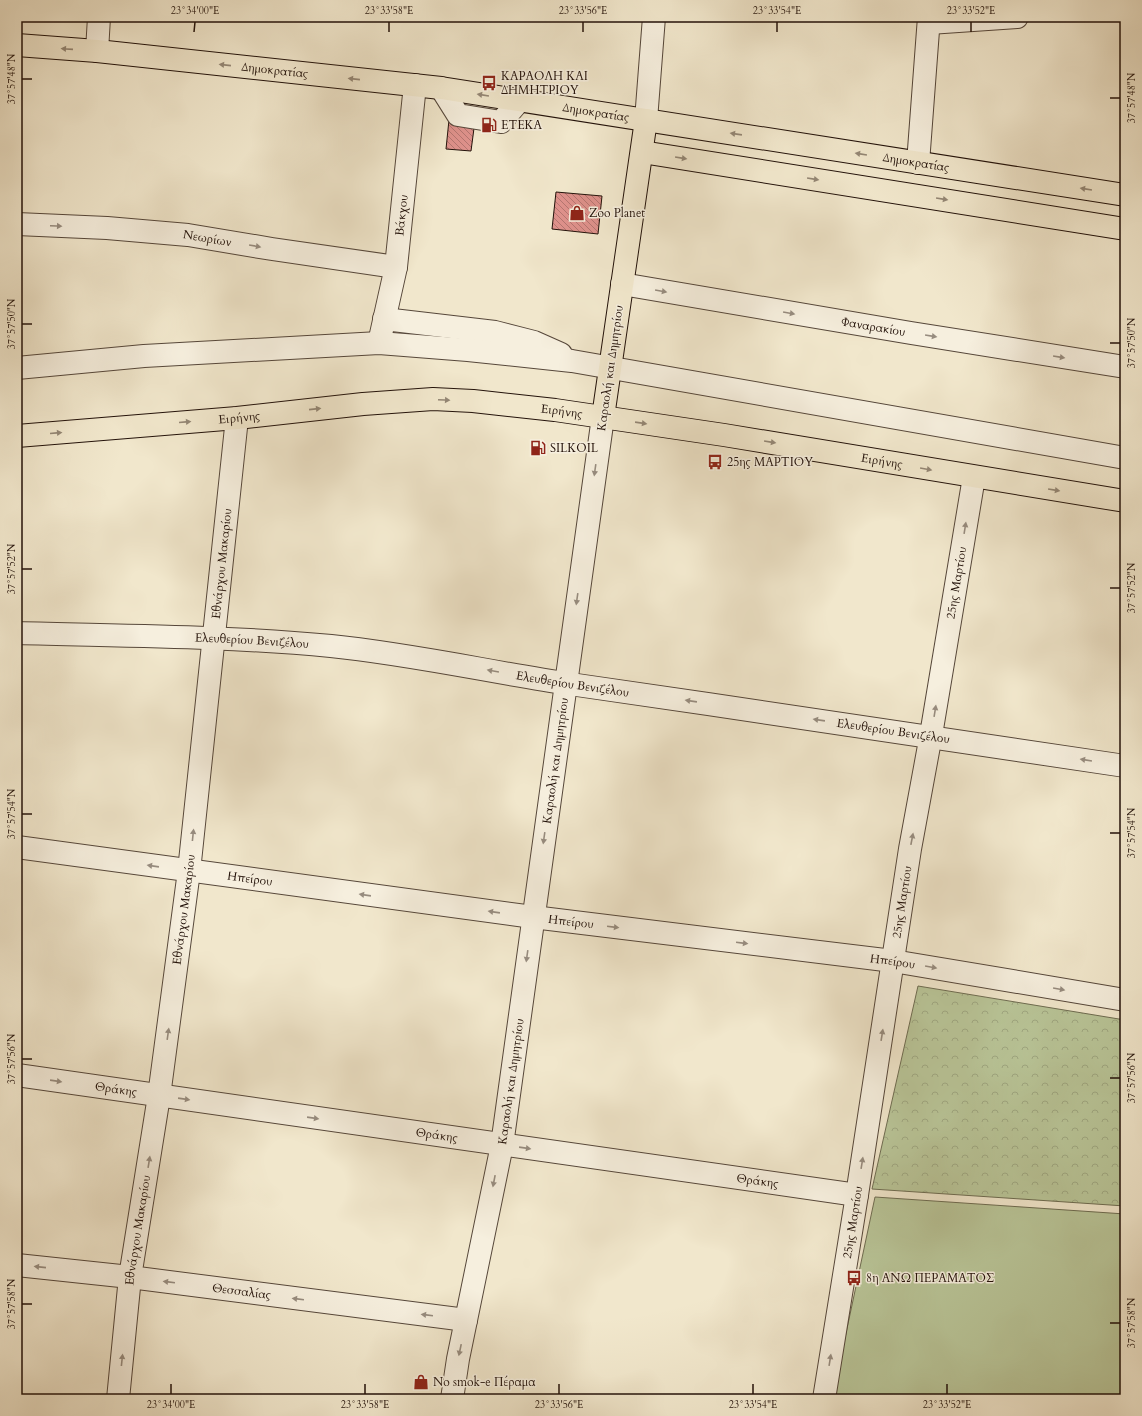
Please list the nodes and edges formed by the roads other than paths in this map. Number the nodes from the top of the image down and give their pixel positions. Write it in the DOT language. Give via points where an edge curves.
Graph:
graph roads {
  1 [pos="99,17"];
  2 [pos="654,17"];
  3 [pos="1017,17"];
  4 [pos="929,20"];
  5 [pos="17,45"];
  6 [pos="97,51"];
  7 [pos="414,85"];
  8 [pos="646,120"];
  9 [pos="642,152"];
  10 [pos="918,162"];
  11 [pos="1125,195"];
  12 [pos="17,224"];
  13 [pos="1125,229"];
  14 [pos="396,267"];
  15 [pos="622,284"];
  16 [pos="384,319"];
  17 [pos="379,343"];
  18 [pos="572,361"];
  19 [pos="1125,367"];
  20 [pos="17,368"];
  21 [pos="610,368"];
  22 [pos="603,417"];
  23 [pos="237,418"];
  24 [pos="17,436"];
  25 [pos="1125,458"];
  26 [pos="974,477"];
  27 [pos="1125,501"];
  28 [pos="17,633"];
  29 [pos="214,638"];
  30 [pos="566,683"];
  31 [pos="931,736"];
  32 [pos="1125,766"];
  33 [pos="17,847"];
  34 [pos="189,871"];
  35 [pos="533,917"];
  36 [pos="893,961"];
  37 [pos="1125,1000"];
  38 [pos="17,1076"];
  39 [pos="159,1096"];
  40 [pos="502,1144"];
  41 [pos="857,1195"];
  42 [pos="17,1265"];
  43 [pos="130,1278"];
  44 [pos="466,1320"];
  45 [pos="118,1399"];
  46 [pos="452,1399"];
  47 [pos="824,1399"];
  1 -- 6 [label="street"];
  2 -- 8 [label="street"];
  3 -- 4 [label="street"];
  4 -- 10 [label="street"];
  6 -- 5 [label="main road, Δημοκρατίας, one-way"];
  7 -- 6 [label="main road, Δημοκρατίας, one-way"];
  8 -- 7 [label="main road, Δημοκρατίας, one-way"];
  7 -- 14 [label="street, Βάκχου"];
  8 -- 9 [label="main road, Καραολή και Δημητρίου"];
  10 -- 8 [label="main road, Δημοκρατίας, one-way"];
  9 -- 13 [label="main road, one-way"];
  9 -- 15 [label="main road, Καραολή και Δημητρίου"];
  11 -- 10 [label="main road, Δημοκρατίας, one-way"];
  12 -- 14 [label="street, Νεωρίων, one-way" via="188,234"];
  14 -- 16 [label="street, Βάκχου"];
  15 -- 19 [label="street, Φαναρακίου, one-way"];
  15 -- 21 [label="main road, Καραολή και Δημητρίου"];
  16 -- 17 [label="street, Βάκχου"];
  16 -- 18 [label="street" via="495,332 534,342"];
  17 -- 18 [label="street"];
  17 -- 20 [label="street" via="144,356"];
  18 -- 21 [label="street"];
  21 -- 22 [label="main road, Καραολή και Δημητρίου"];
  21 -- 25 [label="street"];
  23 -- 22 [label="main road, Ειρήνης, one-way" via="433,399 473,401"];
  22 -- 26 [label="main road, Ειρήνης, one-way" via="796,446"];
  22 -- 30 [label="street, Καραολή και Δημητρίου, one-way"];
  24 -- 23 [label="main road, Ειρήνης, one-way"];
  23 -- 29 [label="street, Εθνάρχου Μακαρίου"];
  26 -- 27 [label="main road, Ειρήνης, one-way"];
  31 -- 26 [label="street, 25ης Μαρτίου, one-way"];
  28 -- 29 [label="street, Ελευθερίου Βενιζέλου"];
  30 -- 29 [label="street, Ελευθερίου Βενιζέλου, one-way" via="388,653"];
  34 -- 29 [label="street, Εθνάρχου Μακαρίου, one-way"];
  31 -- 30 [label="street, Ελευθερίου Βενιζέλου, one-way"];
  30 -- 35 [label="street, Καραολή και Δημητρίου, one-way"];
  32 -- 31 [label="street, Ελευθερίου Βενιζέλου, one-way"];
  36 -- 31 [label="street, 25ης Μαρτίου, one-way" via="910,848"];
  34 -- 33 [label="street, Ηπείρου, one-way"];
  35 -- 34 [label="street, Ηπείρου, one-way"];
  39 -- 34 [label="street, Εθνάρχου Μακαρίου, one-way"];
  35 -- 36 [label="street, Ηπείρου, one-way"];
  35 -- 40 [label="street, Καραολή και Δημητρίου, one-way"];
  36 -- 37 [label="street, Ηπείρου, one-way"];
  41 -- 36 [label="street, 25ης Μαρτίου, one-way"];
  38 -- 39 [label="street, Θράκης, one-way"];
  39 -- 40 [label="street, Θράκης, one-way"];
  43 -- 39 [label="street, Εθνάρχου Μακαρίου, one-way"];
  40 -- 41 [label="street, Θράκης, one-way"];
  40 -- 44 [label="street, Καραολή και Δημητρίου, one-way"];
  47 -- 41 [label="street, 25ης Μαρτίου, one-way"];
  43 -- 42 [label="street, Θεσσαλίας, one-way"];
  44 -- 43 [label="street, Θεσσαλίας, one-way"];
  45 -- 43 [label="street, Εθνάρχου Μακαρίου, one-way"];
  44 -- 46 [label="street, Καραολή και Δημητρίου, one-way"];
}
